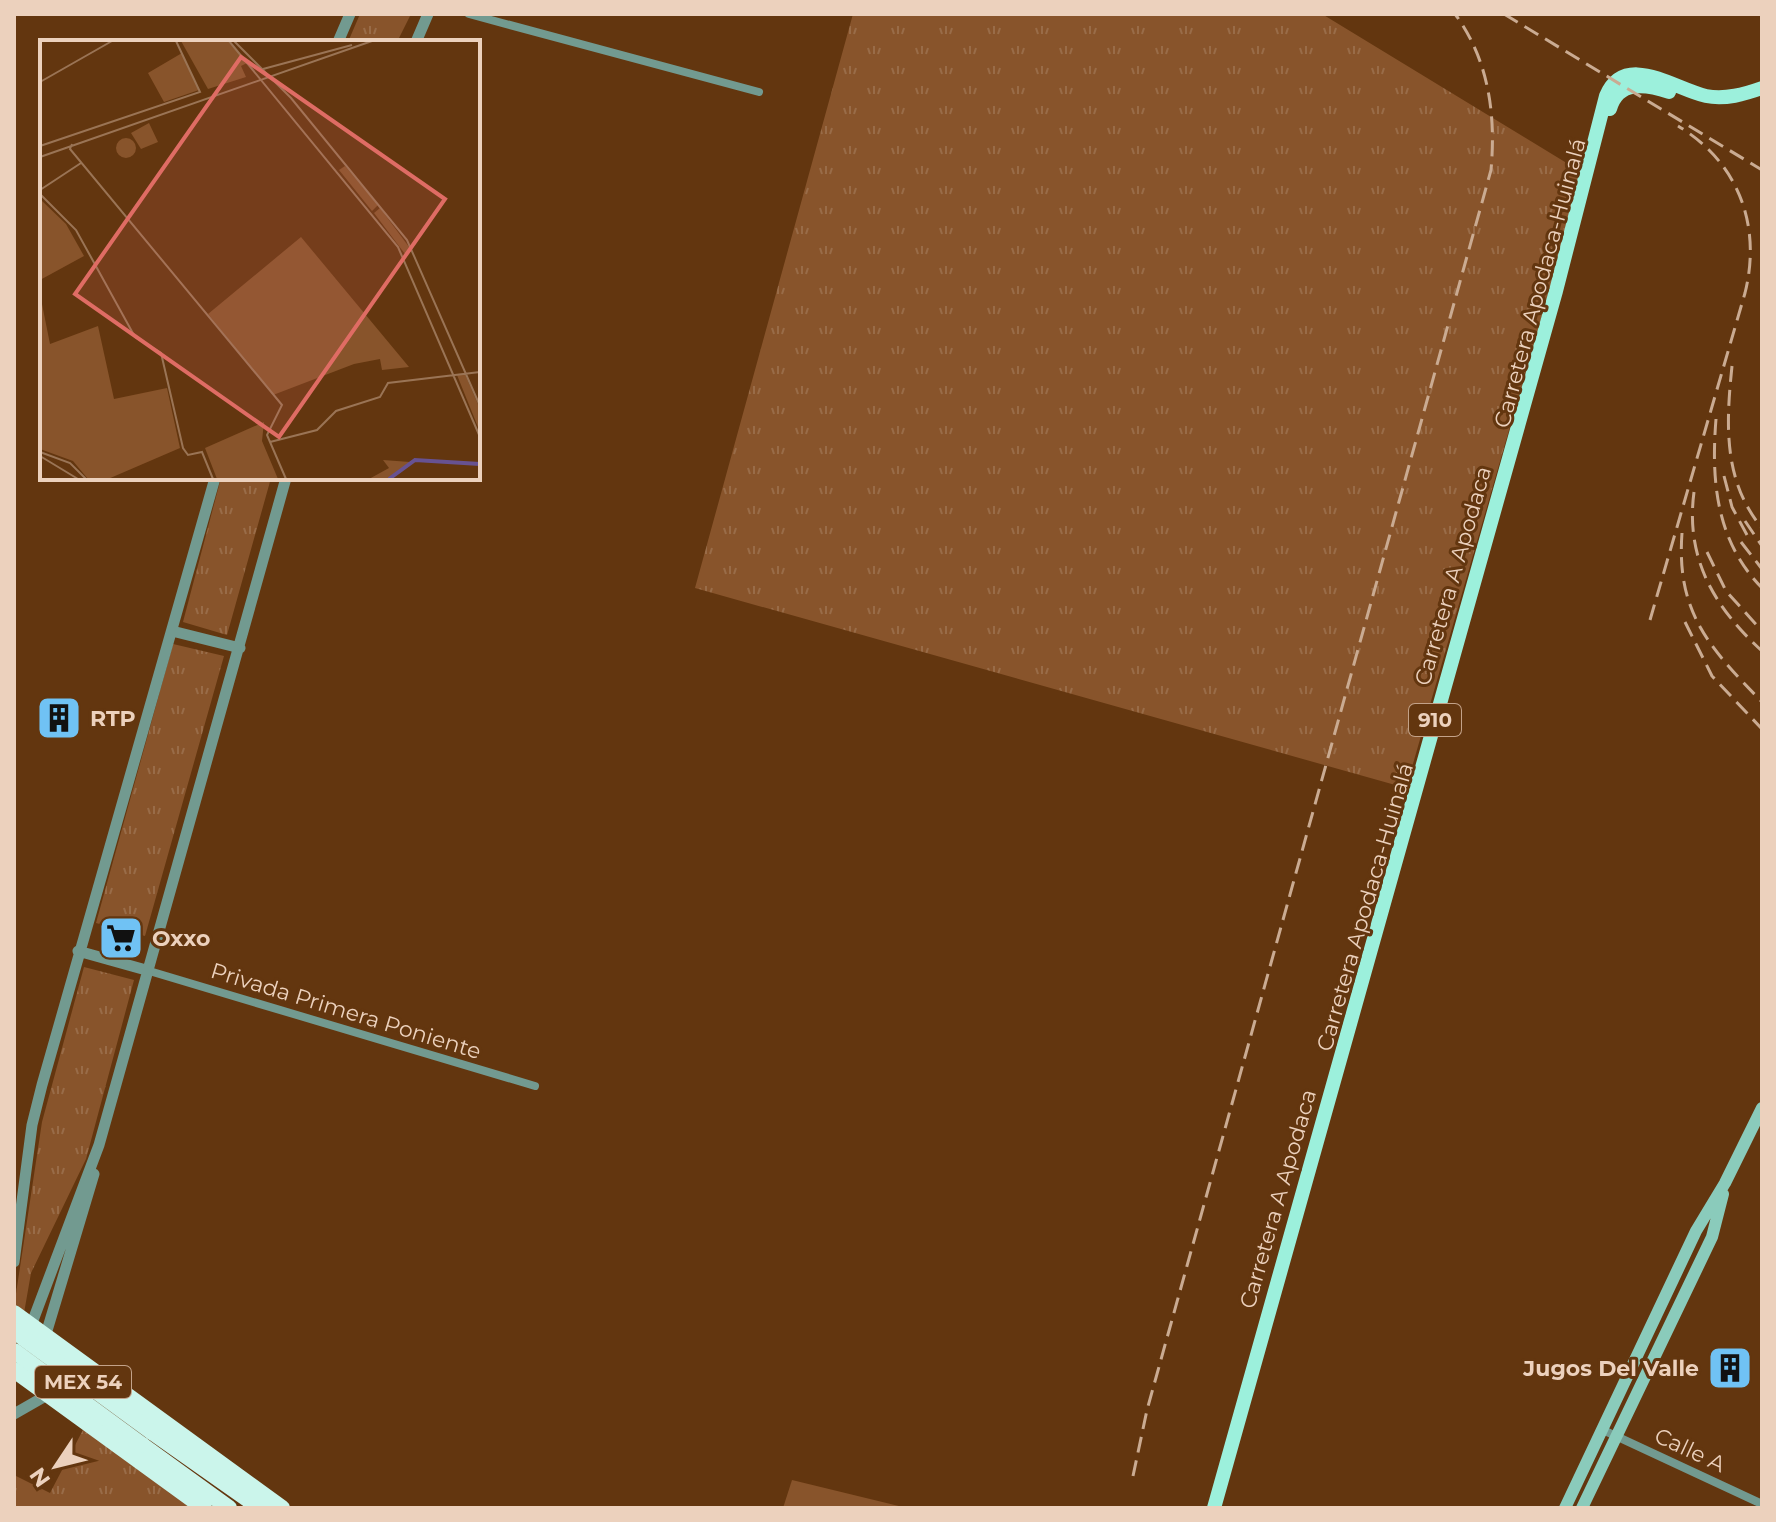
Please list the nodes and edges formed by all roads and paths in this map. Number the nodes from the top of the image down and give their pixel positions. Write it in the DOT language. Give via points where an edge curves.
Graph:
graph roads {
  1 [pos="350,14"];
  2 [pos="428,14"];
  3 [pos="469,14"];
  4 [pos="339,40"];
  5 [pos="417,40"];
  6 [pos="1762,88"];
  7 [pos="759,92"];
  8 [pos="1762,97"];
  9 [pos="214,480"];
  10 [pos="285,480"];
  11 [pos="172,631"];
  12 [pos="240,648"];
  13 [pos="78,951"];
  14 [pos="146,970"];
  15 [pos="535,1086"];
  16 [pos="1762,1108"];
  17 [pos="99,1145"];
  18 [pos="26,1164"];
  19 [pos="1725,1183"];
  20 [pos="14,1211"];
  21 [pos="14,1262"];
  22 [pos="14,1313"];
  23 [pos="31,1325"];
  24 [pos="14,1331"];
  25 [pos="46,1334"];
  26 [pos="14,1351"];
  27 [pos="71,1352"];
  28 [pos="14,1371"];
  29 [pos="49,1394"];
  30 [pos="14,1414"];
  31 [pos="1603,1430"];
  32 [pos="1617,1436"];
  33 [pos="147,1439"];
  34 [pos="1762,1504"];
  35 [pos="204,1508"];
  36 [pos="229,1508"];
  37 [pos="260,1508"];
  38 [pos="282,1508"];
  39 [pos="1214,1508"];
  40 [pos="1221,1508"];
  41 [pos="1565,1508"];
  42 [pos="1582,1508"];
  1 -- 4 [label="street"];
  2 -- 5 [label="street"];
  3 -- 7 [label="street"];
  6 -- 39 [label="main road, Carretera A Apodaca / 910" via="1707,96 1637,74 1619,78 1606,96"];
  8 -- 40 [label="main road, Carretera Apodaca-Huinalá / 910" via="1717,105 1639,85 1624,89 1612,102"];
  9 -- 11 [label="street"];
  10 -- 12 [label="street"];
  11 -- 12 [label="street"];
  11 -- 13 [label="street"];
  12 -- 14 [label="street"];
  13 -- 14 [label="street"];
  13 -- 18 [label="street"];
  14 -- 15 [label="street, Privada Primera Poniente"];
  14 -- 17 [label="street"];
  16 -- 19 [label="main road"];
  17 -- 23 [label="street"];
  17 -- 25 [label="street" via="90,1192"];
  18 -- 20 [label="street"];
  18 -- 21 [label="street"];
  19 -- 31 [label="main road" via="1696,1231"];
  19 -- 32 [label="main road" via="1712,1237"];
  22 -- 23 [label="highway"];
  23 -- 25 [label="highway"];
  23 -- 28 [label="street"];
  24 -- 33 [label="highway, MEX 54, bridge"];
  25 -- 27 [label="highway"];
  26 -- 33 [label="highway, MEX 54, bridge"];
  27 -- 29 [label="highway" via="53,1371"];
  27 -- 38 [label="highway"];
  28 -- 29 [label="highway"];
  29 -- 30 [label="street"];
  29 -- 35 [label="highway"];
  31 -- 32 [label="street, Calle A"];
  31 -- 41 [label="main road"];
  32 -- 34 [label="street, Calle A"];
  32 -- 42 [label="main road"];
  33 -- 36 [label="highway, MEX 54"];
  33 -- 37 [label="highway, MEX 54"];
}
